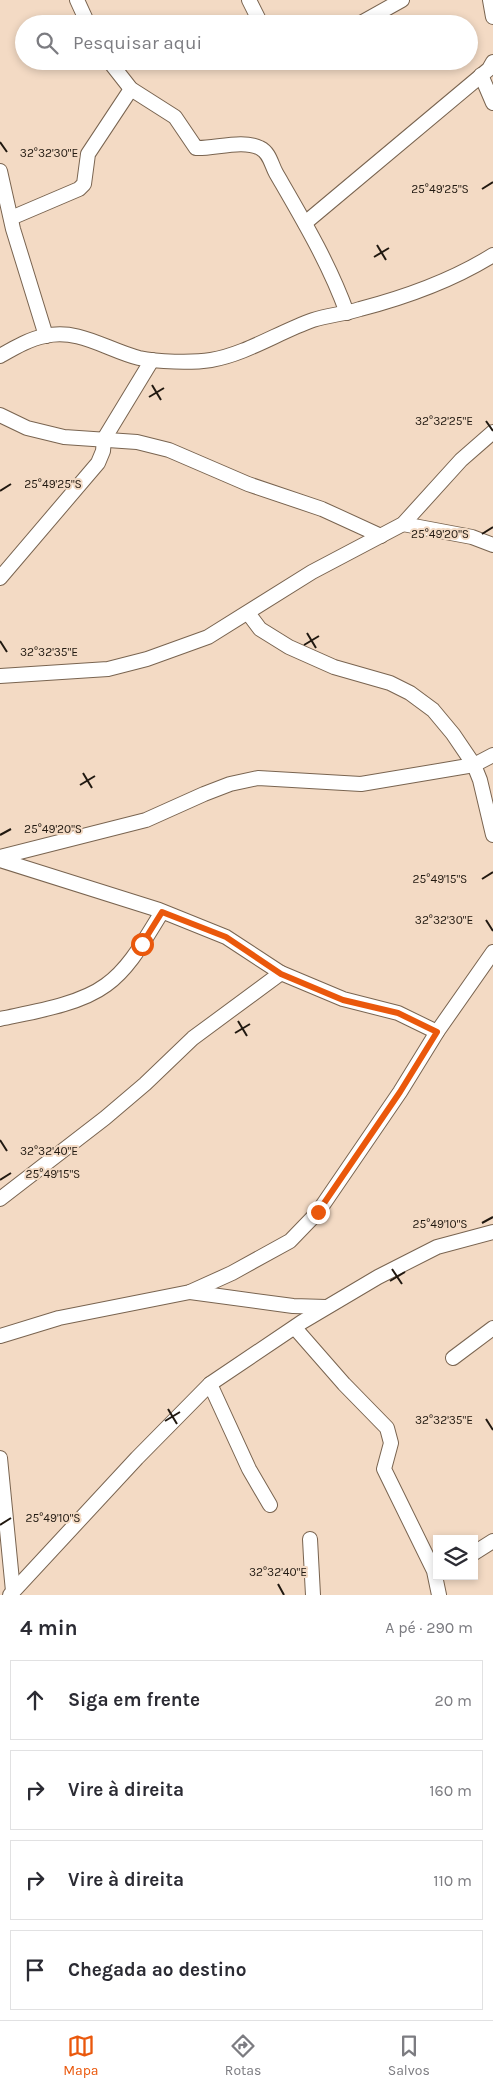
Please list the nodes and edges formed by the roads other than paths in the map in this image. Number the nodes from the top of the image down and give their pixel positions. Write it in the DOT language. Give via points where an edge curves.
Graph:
graph roads {
  1 [pos="77,0"];
  2 [pos="249,0"];
  3 [pos="402,0"];
  4 [pos="490,0"];
  5 [pos="84,15"];
  6 [pos="256,15"];
  7 [pos="375,15"];
  8 [pos="493,17"];
  9 [pos="493,62"];
  10 [pos="116,70"];
  11 [pos="482,75"];
  12 [pos="131,89"];
  13 [pos="493,103"];
  14 [pos="0,171"];
  15 [pos="11,218"];
  16 [pos="305,223"];
  17 [pos="493,255"];
  18 [pos="347,312"];
  19 [pos="46,336"];
  20 [pos="0,356"];
  21 [pos="152,360"];
  22 [pos="0,415"];
  23 [pos="493,432"];
  24 [pos="104,440"];
  25 [pos="404,524"];
  26 [pos="381,536"];
  27 [pos="493,545"];
  28 [pos="0,578"];
  29 [pos="248,613"];
  30 [pos="0,676"];
  31 [pos="493,755"];
  32 [pos="474,765"];
  33 [pos="493,835"];
  34 [pos="0,858"];
  35 [pos="162,912"];
  36 [pos="493,952"];
  37 [pos="281,974"];
  38 [pos="0,1019"];
  39 [pos="437,1032"];
  40 [pos="0,1199"];
  41 [pos="493,1232"];
  42 [pos="232,1273"];
  43 [pos="190,1292"];
  44 [pos="233,1298"];
  45 [pos="292,1306"];
  46 [pos="327,1307"];
  47 [pos="298,1325"];
  48 [pos="493,1328"];
  49 [pos="0,1336"];
  50 [pos="453,1358"];
  51 [pos="210,1384"];
  52 [pos="0,1458"];
  53 [pos="270,1505"];
  54 [pos="310,1538"];
  55 [pos="493,1541"];
  56 [pos="478,1550"];
  57 [pos="433,1566"];
  58 [pos="437,1580"];
  59 [pos="12,1593"];
  60 [pos="313,1595"];
  61 [pos="440,1595"];
  1 -- 5 [label="street"];
  2 -- 6 [label="street"];
  3 -- 7 [label="street"];
  4 -- 8 [label="street"];
  9 -- 11 [label="street"];
  10 -- 12 [label="street"];
  11 -- 13 [label="street"];
  11 -- 16 [label="street"];
  12 -- 15 [label="street" via="88,154 84,184"];
  12 -- 16 [label="street" via="175,118 196,148 250,145 261,148 269,156 274,171"];
  14 -- 15 [label="street"];
  15 -- 19 [label="street"];
  16 -- 18 [label="street"];
  17 -- 18 [label="street" via="425,288"];
  18 -- 21 [label="street" via="315,319 210,360"];
  19 -- 20 [label="street"];
  19 -- 21 [label="street" via="77,336"];
  21 -- 24 [label="street"];
  22 -- 24 [label="street" via="28,428 64,437"];
  23 -- 25 [label="street" via="461,460"];
  24 -- 26 [label="street" via="137,442 169,450 248,484 322,509"];
  24 -- 28 [label="street" via="98,463"];
  25 -- 26 [label="street"];
  25 -- 27 [label="street" via="472,537"];
  26 -- 29 [label="street" via="312,572"];
  29 -- 30 [label="street" via="208,637 108,669"];
  29 -- 32 [label="street" via="260,629 289,647 334,668 410,693 433,710"];
  31 -- 32 [label="street"];
  32 -- 33 [label="street"];
  32 -- 34 [label="street" via="361,784 258,778 230,784 146,820"];
  34 -- 35 [label="street"];
  35 -- 37 [label="street" via="226,937"];
  35 -- 38 [label="street" via="129,962 105,986 52,1007"];
  36 -- 39 [label="street"];
  37 -- 39 [label="street" via="343,1000 398,1013"];
  37 -- 40 [label="street" via="193,1038 105,1118"];
  39 -- 42 [label="street" via="318,1212 290,1241"];
  41 -- 46 [label="street" via="437,1248"];
  42 -- 43 [label="street"];
  42 -- 44 [label="street"];
  43 -- 44 [label="street"];
  43 -- 49 [label="street" via="58,1318"];
  44 -- 45 [label="street"];
  45 -- 46 [label="street"];
  45 -- 47 [label="street"];
  46 -- 47 [label="street"];
  47 -- 51 [label="street"];
  47 -- 57 [label="street" via="344,1384 387,1428 392,1444 384,1469"];
  48 -- 50 [label="street"];
  51 -- 53 [label="street" via="249,1469"];
  51 -- 59 [label="street"];
  52 -- 59 [label="street"];
  54 -- 60 [label="street"];
  55 -- 56 [label="street"];
  58 -- 61 [label="street"];
}
